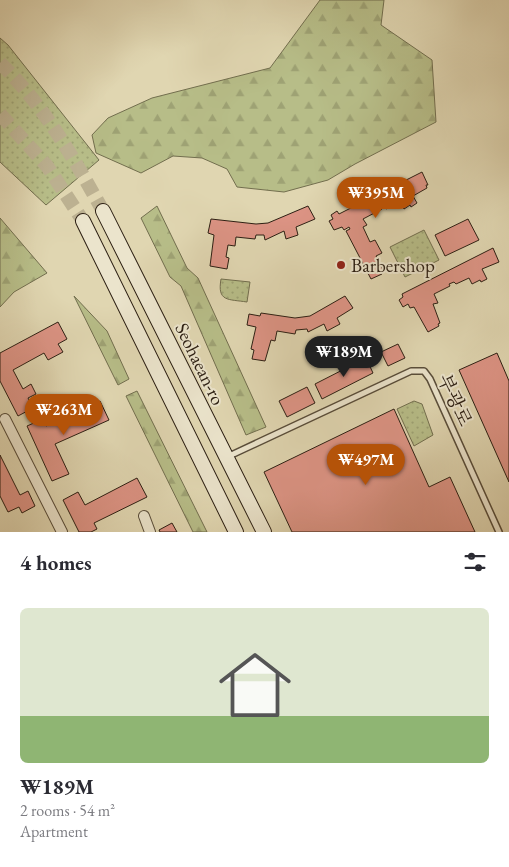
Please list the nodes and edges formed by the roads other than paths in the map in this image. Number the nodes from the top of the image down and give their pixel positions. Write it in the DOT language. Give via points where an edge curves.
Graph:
graph roads {
  1 [pos="103,211"];
  2 [pos="83,221"];
  3 [pos="5,419"];
  4 [pos="225,458"];
  5 [pos="144,516"];
  6 [pos="62,532"];
  7 [pos="150,532"];
  8 [pos="236,532"];
  9 [pos="264,532"];
  10 [pos="499,532"];
  1 -- 4 [label="main road, Seohaean-ro"];
  2 -- 8 [label="main road"];
  3 -- 6 [label="street"];
  4 -- 9 [label="main road, Seohaean-ro"];
  4 -- 10 [label="lane, 부광로" via="411,370 424,371"];
  5 -- 7 [label="street"];
}
